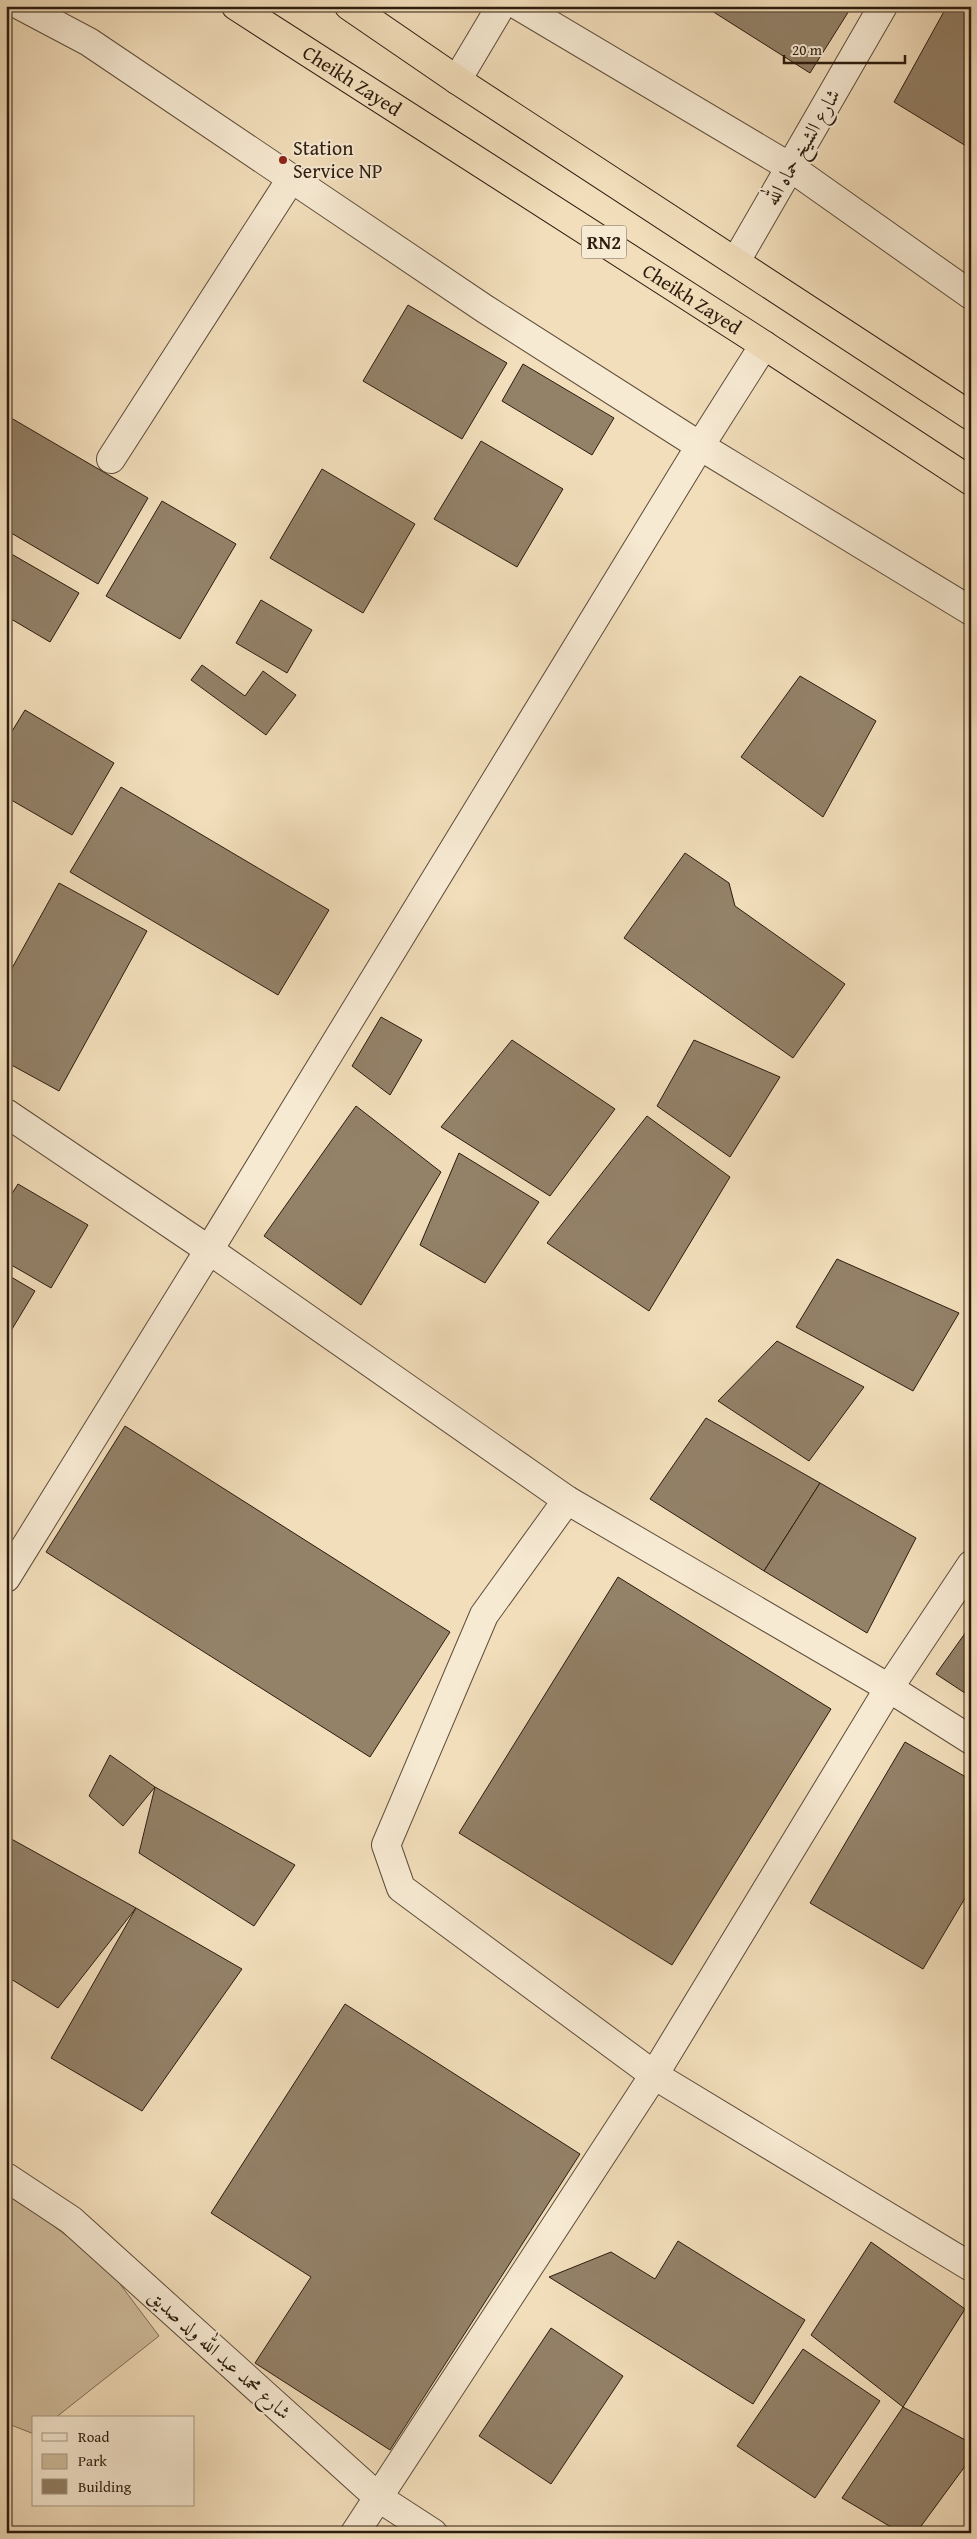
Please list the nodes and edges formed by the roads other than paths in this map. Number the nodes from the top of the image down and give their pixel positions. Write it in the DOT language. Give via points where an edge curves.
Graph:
graph roads {
  1 [pos="21,6"];
  2 [pos="236,6"];
  3 [pos="349,6"];
  4 [pos="501,6"];
  5 [pos="519,6"];
  6 [pos="883,6"];
  7 [pos="457,80"];
  8 [pos="790,167"];
  9 [pos="291,179"];
  10 [pos="736,261"];
  11 [pos="971,295"];
  12 [pos="764,345"];
  13 [pos="971,416"];
  14 [pos="700,446"];
  15 [pos="111,459"];
  16 [pos="971,481"];
  17 [pos="971,611"];
  18 [pos="6,1113"];
  19 [pos="209,1250"];
  20 [pos="567,1500"];
  21 [pos="971,1565"];
  22 [pos="6,1578"];
  23 [pos="889,1688"];
  24 [pos="971,1740"];
  25 [pos="654,2075"];
  26 [pos="6,2177"];
  27 [pos="971,2266"];
  28 [pos="379,2498"];
  29 [pos="355,2533"];
  30 [pos="434,2533"];
  1 -- 9 [label="street" via="89,42"];
  2 -- 12 [label="highway, Cheikh Zayed / RN2"];
  3 -- 7 [label="highway, RN2"];
  4 -- 7 [label="street"];
  5 -- 8 [label="street"];
  6 -- 8 [label="street, شارع الشيخ حماه الله"];
  7 -- 10 [label="highway, RN2"];
  8 -- 10 [label="street, شارع الشيخ حماه الله"];
  8 -- 11 [label="street"];
  9 -- 14 [label="street" via="485,309"];
  9 -- 15 [label="street"];
  10 -- 13 [label="highway, RN2"];
  12 -- 14 [label="street"];
  12 -- 16 [label="highway, Cheikh Zayed / RN2"];
  14 -- 17 [label="street"];
  14 -- 19 [label="street"];
  18 -- 19 [label="street"];
  19 -- 20 [label="street"];
  19 -- 22 [label="street"];
  20 -- 23 [label="street"];
  20 -- 25 [label="street" via="484,1615 386,1845 401,1888"];
  21 -- 23 [label="street"];
  23 -- 24 [label="street"];
  23 -- 25 [label="street"];
  25 -- 27 [label="street"];
  25 -- 28 [label="street"];
  26 -- 28 [label="street, شارع محمد عبد الله ولد صديق" via="71,2220"];
  28 -- 29 [label="street"];
  28 -- 30 [label="street, شارع محمد عبد الله ولد صديق"];
}
